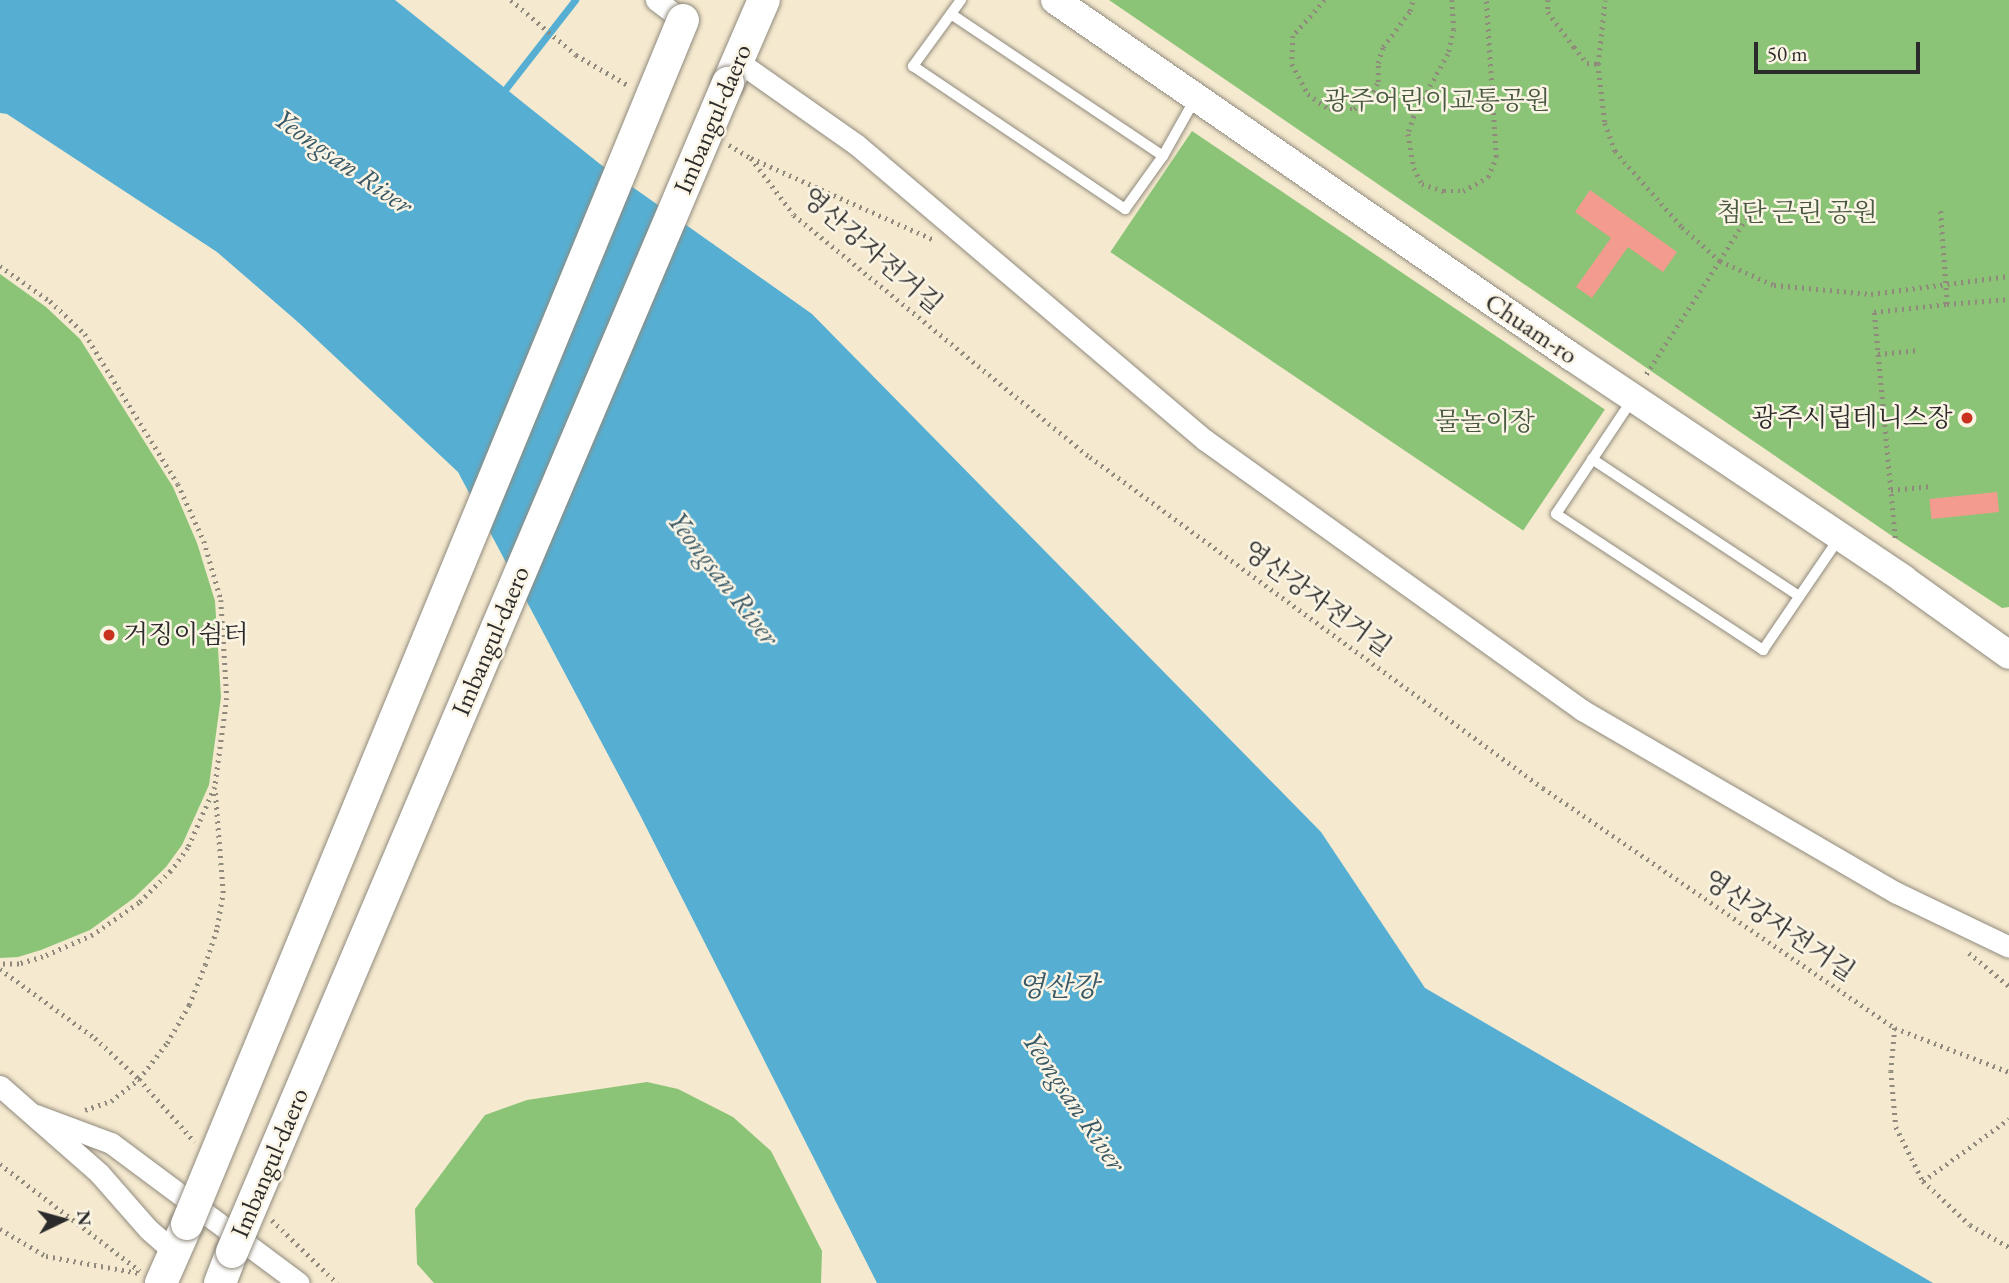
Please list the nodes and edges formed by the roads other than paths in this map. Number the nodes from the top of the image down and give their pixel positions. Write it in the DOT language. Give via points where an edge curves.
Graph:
graph roads {
  1 [pos="656,0"];
  2 [pos="764,0"];
  3 [pos="961,0"];
  4 [pos="1055,0"];
  5 [pos="687,10"];
  6 [pos="951,14"];
  7 [pos="733,73"];
  8 [pos="1195,99"];
  9 [pos="1163,156"];
  10 [pos="1639,387"];
  11 [pos="1592,459"];
  12 [pos="1840,536"];
  13 [pos="1800,596"];
  14 [pos="2009,655"];
  15 [pos="2009,947"];
  16 [pos="0,1086"];
  17 [pos="36,1115"];
  18 [pos="174,1238"];
  19 [pos="152,1278"];
  20 [pos="220,1283"];
  21 [pos="299,1283"];
  1 -- 5 [label="street"];
  2 -- 7 [label="main road, Imbangul-daero"];
  3 -- 6 [label="lane"];
  4 -- 8 [label="street, Chuam-ro"];
  5 -- 18 [label="main road, Imbangul-daero, bridge"];
  6 -- 9 [label="lane"];
  6 -- 9 [label="lane" via="914,66 1125,209"];
  7 -- 15 [label="street" via="857,145 1205,440 1582,710 1897,893"];
  7 -- 20 [label="main road, Imbangul-daero, bridge"];
  8 -- 9 [label="lane"];
  8 -- 10 [label="street, Chuam-ro"];
  10 -- 11 [label="lane"];
  10 -- 12 [label="street, Chuam-ro"];
  11 -- 13 [label="lane"];
  11 -- 13 [label="lane" via="1556,514 1763,650"];
  12 -- 13 [label="lane"];
  12 -- 14 [label="street, Chuam-ro"];
  16 -- 17 [label="street"];
  17 -- 18 [label="street"];
  17 -- 21 [label="street" via="111,1143"];
  18 -- 19 [label="main road, Imbangul-daero"];
}
